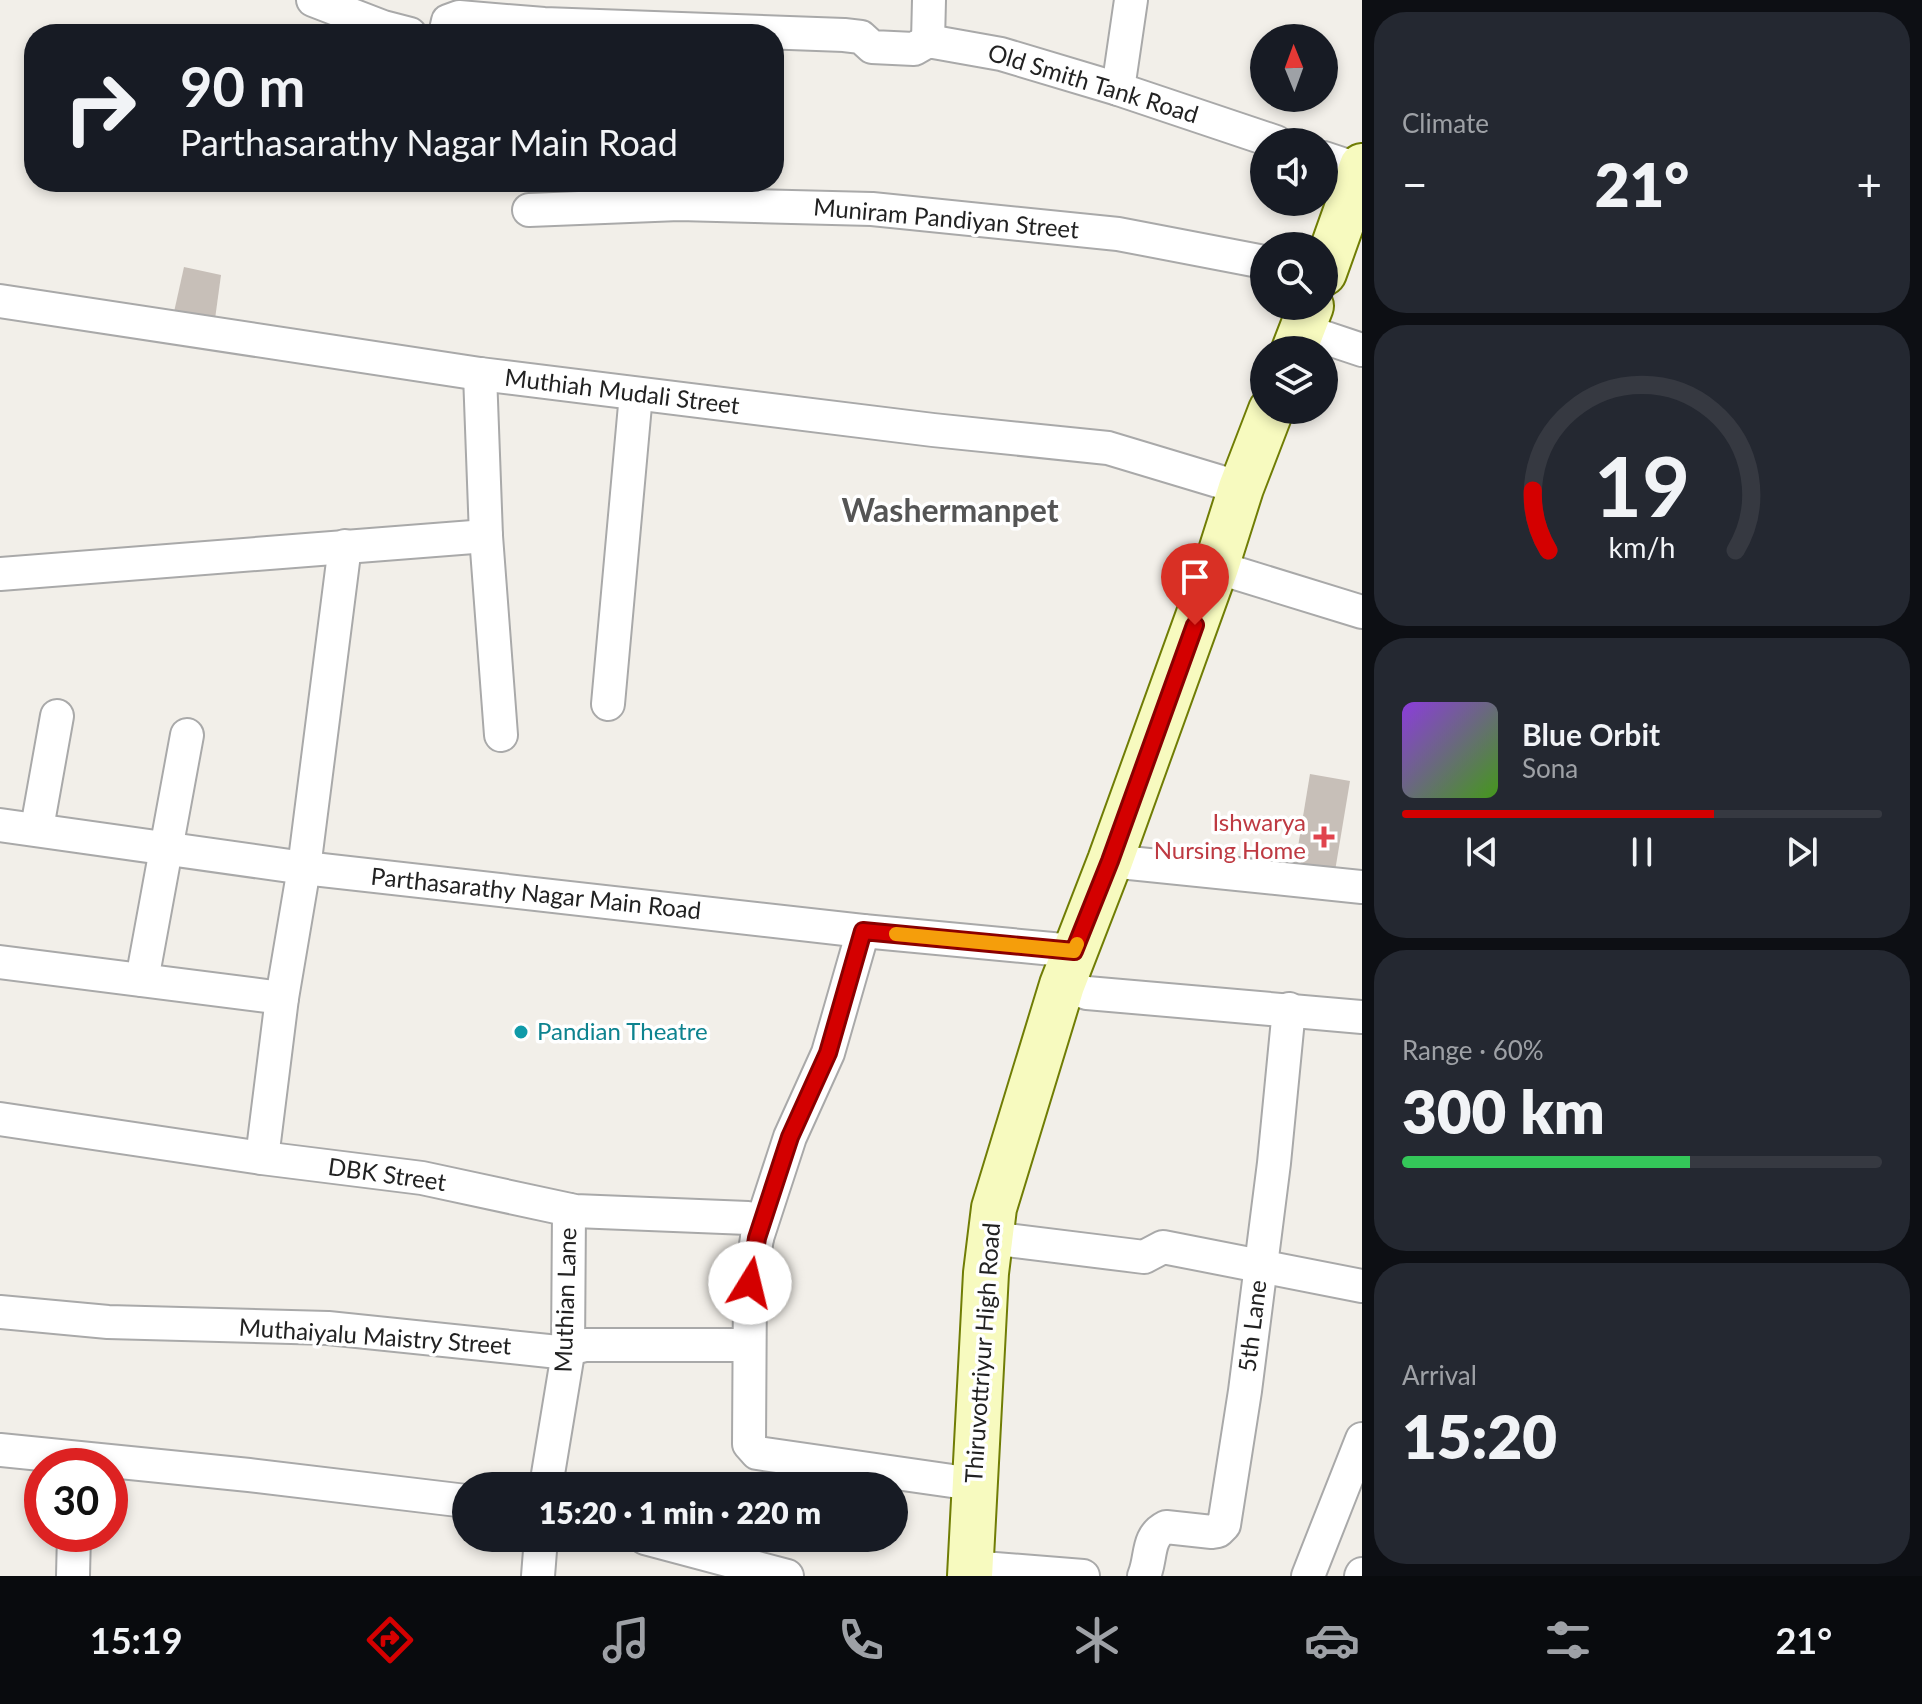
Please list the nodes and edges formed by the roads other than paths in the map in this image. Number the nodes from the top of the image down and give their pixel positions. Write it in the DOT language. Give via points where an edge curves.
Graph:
graph roads {
  1 [pos="313,0"];
  2 [pos="929,0"];
  3 [pos="1131,0"];
  4 [pos="375,24"];
  5 [pos="447,24"];
  6 [pos="509,24"];
  7 [pos="784,34"];
  8 [pos="928,41"];
  9 [pos="1118,89"];
  10 [pos="1250,133"];
  11 [pos="1349,165"];
  12 [pos="529,210"];
  13 [pos="1333,232"];
  14 [pos="1250,259"];
  15 [pos="0,301"];
  16 [pos="1303,329"];
  17 [pos="1362,350"];
  18 [pos="480,374"];
  19 [pos="636,394"];
  20 [pos="1266,424"];
  21 [pos="1241,488"];
  22 [pos="486,536"];
  23 [pos="345,546"];
  24 [pos="1216,567"];
  25 [pos="0,574"];
  26 [pos="1362,612"];
  27 [pos="608,704"];
  28 [pos="57,716"];
  29 [pos="187,735"];
  30 [pos="501,735"];
  31 [pos="0,825"];
  32 [pos="37,828"];
  33 [pos="168,848"];
  34 [pos="1110,861"];
  35 [pos="304,868"];
  36 [pos="1362,887"];
  37 [pos="863,931"];
  38 [pos="0,962"];
  39 [pos="1068,968"];
  40 [pos="142,980"];
  41 [pos="282,998"];
  42 [pos="1289,1009"];
  43 [pos="1362,1017"];
  44 [pos="0,1119"];
  45 [pos="262,1158"];
  46 [pos="569,1210"];
  47 [pos="757,1238"];
  48 [pos="990,1238"];
  49 [pos="1260,1266"];
  50 [pos="1362,1286"];
  51 [pos="0,1312"];
  52 [pos="748,1345"];
  53 [pos="568,1353"];
  54 [pos="1362,1439"];
  55 [pos="0,1450"];
  56 [pos="24,1454"];
  57 [pos="128,1466"];
  58 [pos="548,1472"];
  59 [pos="973,1484"];
  60 [pos="452,1499"];
  61 [pos="74,1552"];
  62 [pos="540,1552"];
  63 [pos="697,1552"];
  64 [pos="970,1572"];
  65 [pos="73,1576"];
  66 [pos="538,1576"];
  67 [pos="787,1576"];
  68 [pos="1083,1576"];
  69 [pos="1144,1576"];
  70 [pos="1308,1576"];
  1 -- 4 [label="street"];
  2 -- 8 [label="street"];
  3 -- 9 [label="street"];
  5 -- 6 [label="street, Old Smith Tank Road" via="459,17"];
  7 -- 8 [label="street, Old Smith Tank Road" via="861,37 872,47 914,49"];
  8 -- 9 [label="street, Old Smith Tank Road" via="1001,54"];
  9 -- 10 [label="street, Old Smith Tank Road"];
  11 -- 13 [label="main road"];
  12 -- 14 [label="street, Muniram Pandiyan Street" via="679,204 872,209 1118,234"];
  15 -- 18 [label="street, Muthiah Mudali Street"];
  16 -- 17 [label="street"];
  18 -- 19 [label="street, Muthiah Mudali Street"];
  18 -- 22 [label="street"];
  19 -- 21 [label="street, Muthiah Mudali Street" via="1108,448"];
  19 -- 27 [label="street"];
  20 -- 21 [label="main road, Thiruvottriyur High Road"];
  21 -- 24 [label="main road, Thiruvottriyur High Road"];
  22 -- 23 [label="street"];
  22 -- 30 [label="street"];
  23 -- 25 [label="street"];
  23 -- 35 [label="street"];
  24 -- 26 [label="street"];
  24 -- 34 [label="main road, Thiruvottriyur High Road"];
  28 -- 32 [label="street"];
  29 -- 33 [label="street"];
  31 -- 32 [label="street, Parthasarathy Nagar Main Road"];
  32 -- 33 [label="street, Parthasarathy Nagar Main Road"];
  33 -- 35 [label="street, Parthasarathy Nagar Main Road"];
  33 -- 40 [label="street"];
  34 -- 36 [label="street"];
  34 -- 39 [label="main road, Thiruvottriyur High Road"];
  35 -- 37 [label="street, Parthasarathy Nagar Main Road"];
  35 -- 41 [label="street"];
  37 -- 39 [label="street, Parthasarathy Nagar Main Road"];
  37 -- 47 [label="street" via="828,1053 790,1137"];
  38 -- 40 [label="street"];
  39 -- 42 [label="street, Parthasarathy Nagar Main Road" via="1087,993"];
  39 -- 48 [label="main road, Thiruvottriyur High Road" via="994,1208"];
  40 -- 41 [label="street"];
  41 -- 45 [label="street"];
  42 -- 43 [label="street, Parthasarathy Nagar Main Road"];
  42 -- 49 [label="street, 5th Lane"];
  44 -- 45 [label="street, DBK Street"];
  45 -- 46 [label="street, DBK Street" via="422,1178"];
  46 -- 47 [label="street, DBK Street" via="748,1218 758,1225"];
  46 -- 53 [label="street, Muthian Lane"];
  47 -- 52 [label="street"];
  48 -- 49 [label="street" via="1144,1257 1163,1247"];
  48 -- 59 [label="main road, Thiruvottriyur High Road"];
  49 -- 50 [label="street"];
  49 -- 69 [label="street, 5th Lane" via="1224,1525 1212,1532 1160,1530 1151,1542"];
  51 -- 53 [label="street, Muthaiyalu Maistry Street" via="108,1322 328,1328"];
  52 -- 53 [label="street, Muthaiyalu Maistry Street" via="585,1345"];
  52 -- 59 [label="street" via="749,1440 754,1451"];
  53 -- 58 [label="street, Muthian Lane"];
  54 -- 70 [label="street"];
  55 -- 56 [label="street"];
  57 -- 60 [label="street"];
  59 -- 64 [label="main road, Thiruvottriyur High Road"];
  61 -- 65 [label="street"];
  62 -- 66 [label="street"];
  63 -- 67 [label="street"];
  64 -- 68 [label="street"];
}
